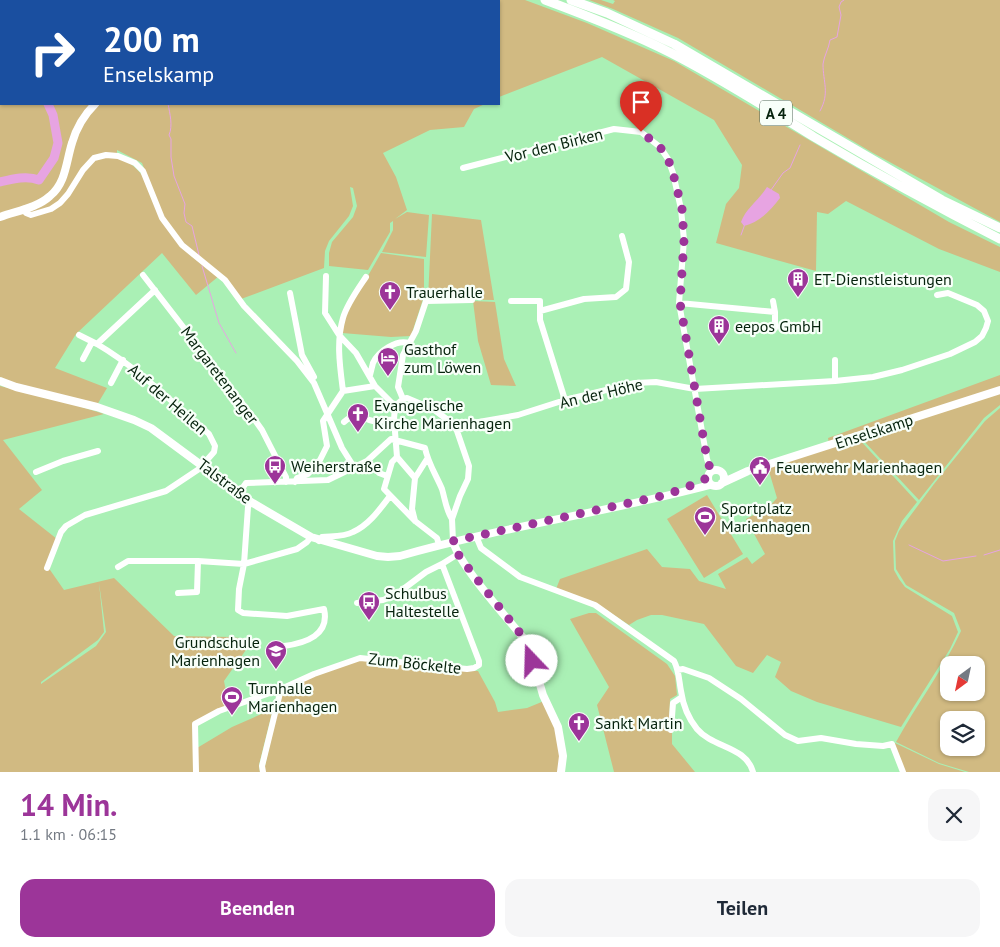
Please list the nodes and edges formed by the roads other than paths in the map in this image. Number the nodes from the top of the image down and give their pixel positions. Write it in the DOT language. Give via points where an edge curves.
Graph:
graph roads {
  1 [pos="545,0"];
  2 [pos="571,0"];
  3 [pos="94,105"];
  4 [pos="463,168"];
  5 [pos="24,209"];
  6 [pos="0,217"];
  7 [pos="1000,228"];
  8 [pos="622,236"];
  9 [pos="1000,239"];
  10 [pos="143,275"];
  11 [pos="326,276"];
  12 [pos="366,277"];
  13 [pos="155,290"];
  14 [pos="290,293"];
  15 [pos="938,295"];
  16 [pos="472,300"];
  17 [pos="511,301"];
  18 [pos="773,301"];
  19 [pos="680,303"];
  20 [pos="540,311"];
  21 [pos="775,312"];
  22 [pos="775,328"];
  23 [pos="79,335"];
  24 [pos="339,335"];
  25 [pos="95,343"];
  26 [pos="409,343"];
  27 [pos="83,359"];
  28 [pos="123,360"];
  29 [pos="835,360"];
  30 [pos="370,375"];
  31 [pos="0,381"];
  32 [pos="835,381"];
  33 [pos="111,383"];
  34 [pos="314,383"];
  35 [pos="375,386"];
  36 [pos="694,389"];
  37 [pos="1000,390"];
  38 [pos="343,392"];
  39 [pos="403,399"];
  40 [pos="565,400"];
  41 [pos="395,406"];
  42 [pos="327,415"];
  43 [pos="394,419"];
  44 [pos="344,422"];
  45 [pos="457,431"];
  46 [pos="396,439"];
  47 [pos="98,451"];
  48 [pos="397,457"];
  49 [pos="427,459"];
  50 [pos="367,461"];
  51 [pos="203,465"];
  52 [pos="354,466"];
  53 [pos="748,471"];
  54 [pos="36,472"];
  55 [pos="722,472"];
  56 [pos="387,476"];
  57 [pos="414,478"];
  58 [pos="710,478"];
  59 [pos="286,482"];
  60 [pos="295,482"];
  61 [pos="722,483"];
  62 [pos="239,493"];
  63 [pos="390,496"];
  64 [pos="251,502"];
  65 [pos="452,519"];
  66 [pos="414,521"];
  67 [pos="476,536"];
  68 [pos="310,538"];
  69 [pos="319,541"];
  70 [pos="453,541"];
  71 [pos="438,545"];
  72 [pos="458,554"];
  73 [pos="198,561"];
  74 [pos="244,564"];
  75 [pos="442,564"];
  76 [pos="118,567"];
  77 [pos="46,568"];
  78 [pos="178,593"];
  79 [pos="357,603"];
  80 [pos="284,646"];
  81 [pos="678,670"];
  82 [pos="281,689"];
  83 [pos="682,697"];
  84 [pos="670,730"];
  85 [pos="196,772"];
  86 [pos="263,772"];
  87 [pos="561,772"];
  88 [pos="754,772"];
  89 [pos="903,772"];
  1 -- 9 [label="highway, A 4" via="670,53 937,208"];
  2 -- 7 [label="highway, A 4" via="674,44 942,200"];
  3 -- 5 [label="main road" via="72,142 64,178 58,188 42,202"];
  4 -- 19 [label="street, Vor den Birken" via="614,129 641,132 660,147 668,159 682,209 684,240"];
  5 -- 6 [label="main road"];
  5 -- 34 [label="street" via="31,215 60,203 94,158 118,156 135,163 143,172 162,218 182,245 225,280 244,306"];
  8 -- 20 [label="street" via="629,262 626,289 616,297 584,299"];
  10 -- 13 [label="street, Margaretenanger"];
  11 -- 24 [label="street" via="325,313"];
  12 -- 24 [label="street" via="343,316"];
  13 -- 25 [label="street"];
  13 -- 59 [label="street, Margaretenanger" via="252,416"];
  14 -- 34 [label="street" via="302,355"];
  15 -- 32 [label="street, An der Höhe" via="948,293 984,311 988,321 982,336 950,354 902,370 873,378"];
  16 -- 26 [label="street" via="426,300"];
  17 -- 20 [label="street" via="540,302"];
  18 -- 21 [label="street"];
  19 -- 21 [label="street"];
  19 -- 36 [label="street, Vor den Birken"];
  20 -- 40 [label="street"];
  21 -- 22 [label="street"];
  23 -- 25 [label="street, Auf der Heilen"];
  24 -- 30 [label="street"];
  24 -- 38 [label="street"];
  25 -- 27 [label="street"];
  25 -- 28 [label="street, Auf der Heilen"];
  26 -- 30 [label="street" via="402,341 390,346 374,362"];
  26 -- 39 [label="street" via="403,355 398,387"];
  28 -- 33 [label="street, Auf der Heilen"];
  28 -- 51 [label="street, Auf der Heilen" via="213,439 214,452"];
  29 -- 32 [label="street"];
  30 -- 35 [label="street"];
  31 -- 51 [label="main road, Talstraße" via="134,420 157,432"];
  32 -- 36 [label="street, An der Höhe"];
  34 -- 42 [label="street"];
  35 -- 38 [label="street"];
  35 -- 41 [label="street"];
  36 -- 40 [label="street, An der Höhe" via="635,382"];
  36 -- 58 [label="street"];
  37 -- 53 [label="main road, Enselskamp"];
  38 -- 42 [label="street"];
  39 -- 41 [label="street"];
  39 -- 45 [label="street" via="433,409 452,423"];
  40 -- 45 [label="street, An der Höhe" via="518,415 473,423"];
  41 -- 43 [label="street"];
  42 -- 52 [label="street"];
  42 -- 60 [label="street" via="323,421 327,446 318,464"];
  43 -- 44 [label="street" via="375,421 357,415"];
  43 -- 46 [label="street"];
  45 -- 65 [label="street" via="469,472"];
  46 -- 48 [label="street"];
  46 -- 49 [label="street" via="425,448"];
  46 -- 50 [label="street" via="388,440"];
  47 -- 54 [label="street" via="63,460"];
  48 -- 56 [label="street"];
  48 -- 57 [label="street"];
  49 -- 57 [label="street"];
  49 -- 65 [label="street"];
  50 -- 52 [label="street"];
  50 -- 56 [label="street"];
  51 -- 62 [label="main road, Talstraße"];
  51 -- 77 [label="street" via="166,491 74,520 61,532"];
  52 -- 60 [label="street" via="328,480"];
  53 -- 55 [label="main road, Enselskamp"];
  53 -- 61 [label="main road, Enselskamp"];
  55 -- 58 [label="main road, Enselskamp" via="715,470"];
  55 -- 61 [label="main road"];
  56 -- 63 [label="street" via="384,489"];
  57 -- 66 [label="street"];
  58 -- 61 [label="main road, Enselskamp" via="716,486"];
  58 -- 67 [label="main road, Enselskamp" via="666,495"];
  59 -- 60 [label="street"];
  59 -- 62 [label="street" via="246,483"];
  62 -- 64 [label="main road, Talstraße"];
  63 -- 66 [label="street"];
  63 -- 69 [label="street" via="355,532"];
  64 -- 68 [label="main road, Talstraße"];
  64 -- 74 [label="street"];
  65 -- 70 [label="street"];
  66 -- 71 [label="street" via="436,538"];
  67 -- 70 [label="main road, Enselskamp"];
  67 -- 81 [label="street" via="481,548 520,577 595,605 674,661"];
  68 -- 69 [label="main road, Talstraße"];
  68 -- 74 [label="street" via="297,549"];
  69 -- 71 [label="main road, Talstraße" via="388,557"];
  70 -- 71 [label="main road, Talstraße"];
  70 -- 72 [label="main road"];
  72 -- 75 [label="street"];
  72 -- 87 [label="main road" via="530,650 543,695 558,727 563,756"];
  73 -- 74 [label="street"];
  73 -- 76 [label="street" via="128,561"];
  73 -- 78 [label="street" via="197,592"];
  74 -- 80 [label="street" via="238,610 243,613 287,616 324,609 324,628 298,644"];
  75 -- 79 [label="street" via="394,596"];
  75 -- 82 [label="street, Zum Böckelte" via="479,665 467,669 360,658"];
  81 -- 83 [label="street"];
  81 -- 89 [label="street" via="709,678 741,699 779,731 798,741 821,738 856,744 892,744"];
  82 -- 85 [label="street, Zum Böckelte" via="219,711 195,724"];
  82 -- 86 [label="street"];
  83 -- 84 [label="street" via="673,703"];
  83 -- 88 [label="street" via="698,731 741,754 750,762"];
}
